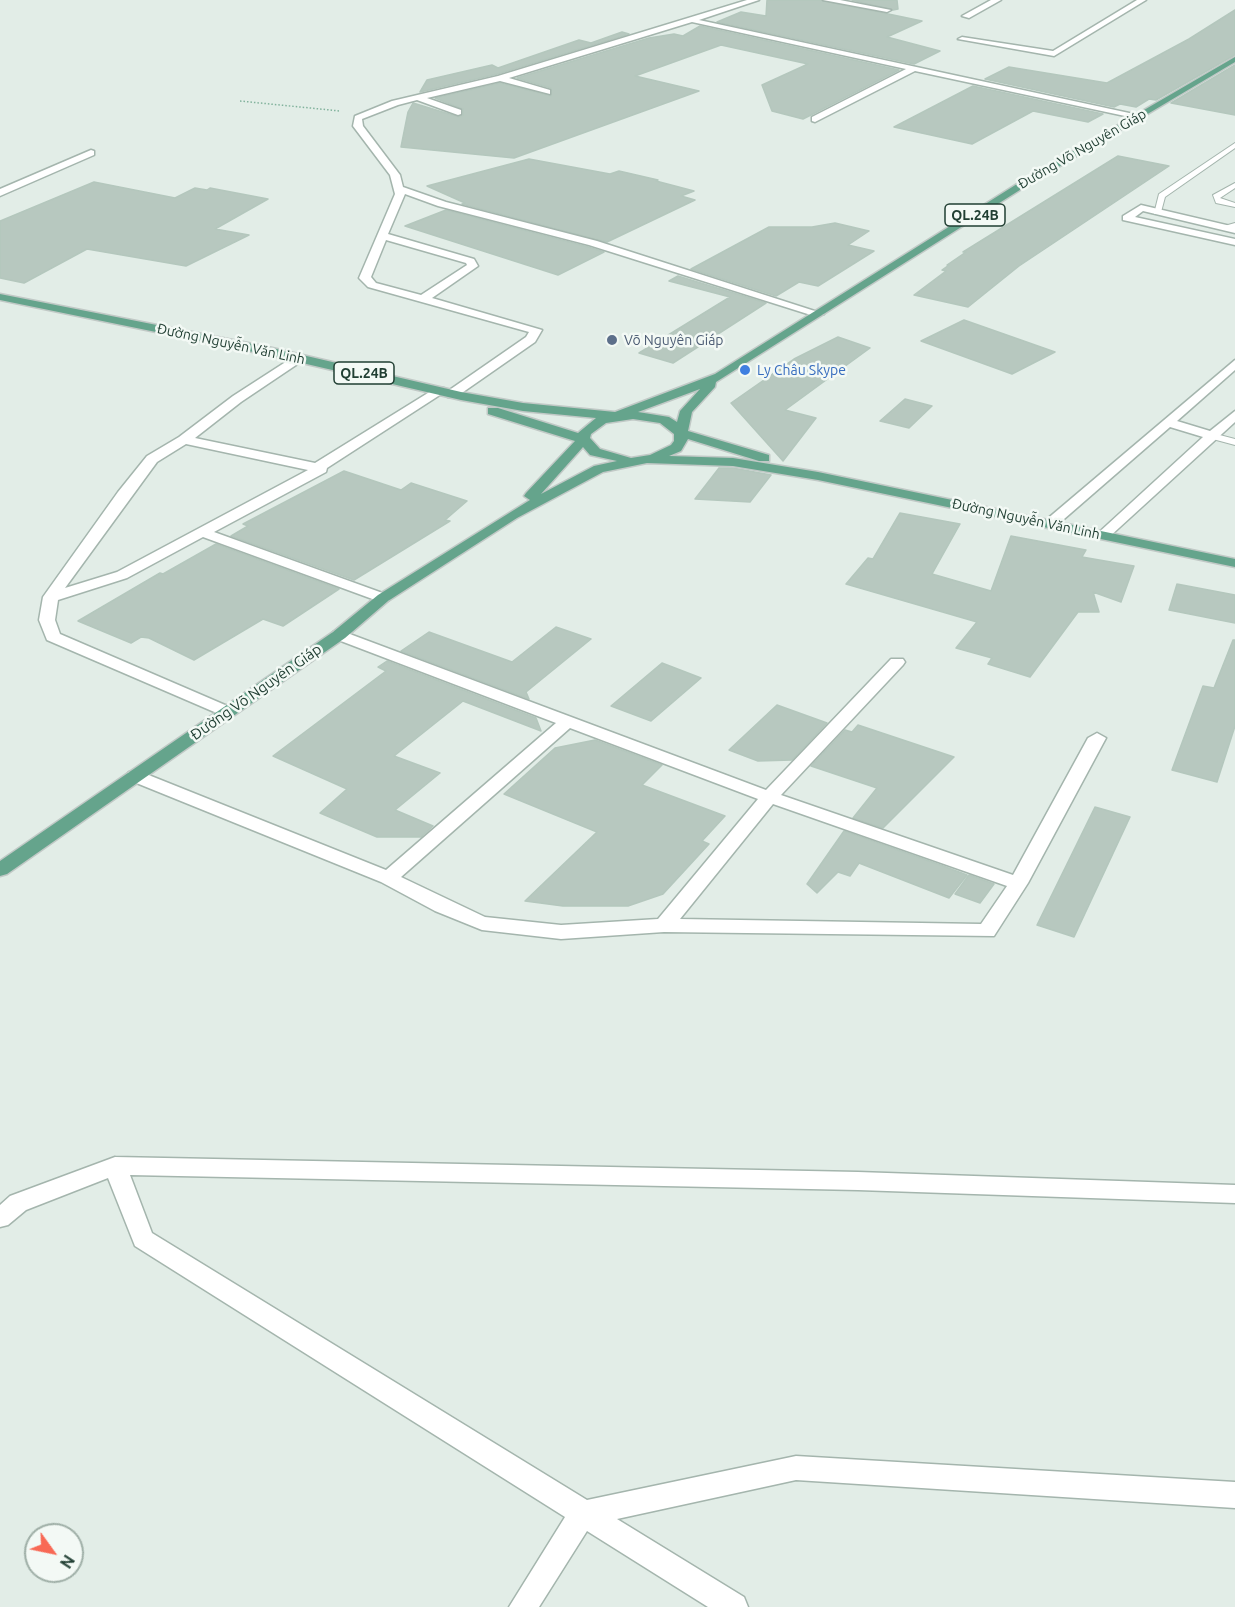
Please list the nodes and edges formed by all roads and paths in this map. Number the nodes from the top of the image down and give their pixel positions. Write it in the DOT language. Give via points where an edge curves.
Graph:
graph roads {
  1 [pos="755,0"];
  2 [pos="827,0"];
  3 [pos="997,0"];
  4 [pos="1142,0"];
  5 [pos="887,10"];
  6 [pos="966,16"];
  7 [pos="693,21"];
  8 [pos="962,39"];
  9 [pos="1235,59"];
  10 [pos="912,69"];
  11 [pos="500,78"];
  12 [pos="547,92"];
  13 [pos="416,97"];
  14 [pos="240,101"];
  15 [pos="458,112"];
  16 [pos="366,114"];
  17 [pos="1139,116"];
  18 [pos="814,118"];
  19 [pos="1235,145"];
  20 [pos="91,153"];
  21 [pos="1235,185"];
  22 [pos="399,189"];
  23 [pos="0,193"];
  24 [pos="1235,205"];
  25 [pos="1157,212"];
  26 [pos="1232,227"];
  27 [pos="383,236"];
  28 [pos="1235,242"];
  29 [pos="0,297"];
  30 [pos="424,298"];
  31 [pos="818,314"];
  32 [pos="298,358"];
  33 [pos="1235,364"];
  34 [pos="719,377"];
  35 [pos="451,394"];
  36 [pos="1235,415"];
  37 [pos="616,416"];
  38 [pos="1168,422"];
  39 [pos="681,433"];
  40 [pos="1212,436"];
  41 [pos="583,439"];
  42 [pos="184,440"];
  43 [pos="1235,442"];
  44 [pos="647,459"];
  45 [pos="317,468"];
  46 [pos="818,476"];
  47 [pos="512,515"];
  48 [pos="1051,523"];
  49 [pos="205,533"];
  50 [pos="1103,535"];
  51 [pos="1235,563"];
  52 [pos="51,597"];
  53 [pos="383,598"];
  54 [pos="339,635"];
  55 [pos="897,662"];
  56 [pos="226,712"];
  57 [pos="569,720"];
  58 [pos="1097,738"];
  59 [pos="135,776"];
  60 [pos="769,797"];
  61 [pos="0,870"];
  62 [pos="388,878"];
  63 [pos="1018,883"];
  64 [pos="664,925"];
  65 [pos="115,1166"];
  66 [pos="1235,1194"];
  67 [pos="0,1218"];
  68 [pos="1235,1495"];
  69 [pos="582,1514"];
  70 [pos="523,1607"];
  71 [pos="734,1607"];
  1 -- 7 [label="street"];
  2 -- 5 [label="street"];
  3 -- 6 [label="street"];
  4 -- 8 [label="street" via="1054,54"];
  7 -- 10 [label="street"];
  7 -- 11 [label="street"];
  9 -- 17 [label="main road, Đường Võ Nguyên Giáp / QL.24B"];
  10 -- 17 [label="street"];
  10 -- 18 [label="street"];
  11 -- 12 [label="street"];
  11 -- 13 [label="street"];
  13 -- 15 [label="street"];
  13 -- 16 [label="street"];
  14 -- 16 [label="path"];
  16 -- 22 [label="street" via="358,118 358,126 374,143"];
  17 -- 31 [label="main road, Đường Võ Nguyên Giáp / QL.24B"];
  19 -- 25 [label="lane" via="1162,196"];
  20 -- 23 [label="street"];
  21 -- 24 [label="lane" via="1216,197"];
  22 -- 27 [label="street"];
  22 -- 31 [label="street" via="615,250"];
  25 -- 26 [label="street"];
  25 -- 28 [label="street" via="1141,208 1127,218"];
  27 -- 30 [label="street" via="365,278 372,285"];
  27 -- 30 [label="street" via="470,261 473,266"];
  29 -- 32 [label="main road, Đường Nguyễn Văn Linh / QL.24B"];
  30 -- 35 [label="street" via="536,330 531,339"];
  31 -- 34 [label="main road, Đường Võ Nguyên Giáp / QL.24B"];
  32 -- 35 [label="main road, Đường Nguyễn Văn Linh / QL.24B"];
  32 -- 42 [label="street"];
  33 -- 38 [label="street"];
  34 -- 37 [label="main road, Đường Võ Nguyên Giáp"];
  34 -- 39 [label="main road, Đường Võ Nguyên Giáp" via="686,411"];
  35 -- 37 [label="main road, Đường Nguyễn Văn Linh / QL.24B" via="523,408"];
  35 -- 41 [label="main road, Đường Nguyễn Văn Linh / QL.24B"];
  35 -- 45 [label="street"];
  36 -- 40 [label="street"];
  37 -- 39 [label="main road, QL.24B" via="664,420"];
  37 -- 41 [label="main road, QL.24B" via="591,426"];
  38 -- 40 [label="street"];
  38 -- 48 [label="street"];
  39 -- 44 [label="main road, QL.24B" via="676,448"];
  39 -- 46 [label="main road, Đường Nguyễn Văn Linh"];
  40 -- 43 [label="lane"];
  40 -- 50 [label="street"];
  41 -- 44 [label="main road, QL.24B" via="595,452 607,457"];
  41 -- 47 [label="main road, Đường Võ Nguyên Giáp"];
  42 -- 45 [label="street"];
  42 -- 52 [label="street" via="152,459"];
  44 -- 46 [label="main road, Đường Nguyễn Văn Linh" via="733,462"];
  44 -- 47 [label="main road, Đường Võ Nguyên Giáp" via="599,468"];
  45 -- 49 [label="street" via="321,469"];
  46 -- 48 [label="main road, Đường Nguyễn Văn Linh"];
  47 -- 53 [label="main road, Đường Võ Nguyên Giáp"];
  48 -- 50 [label="main road, Đường Nguyễn Văn Linh"];
  49 -- 52 [label="street" via="122,575"];
  49 -- 53 [label="street"];
  50 -- 51 [label="main road, Đường Nguyễn Văn Linh"];
  52 -- 56 [label="street" via="47,620 53,637"];
  53 -- 54 [label="main road, Đường Võ Nguyên Giáp"];
  54 -- 56 [label="main road, Đường Võ Nguyên Giáp"];
  54 -- 57 [label="street"];
  55 -- 60 [label="street"];
  56 -- 59 [label="main road, Đường Võ Nguyên Giáp"];
  57 -- 60 [label="street"];
  57 -- 62 [label="street"];
  58 -- 63 [label="street"];
  59 -- 61 [label="main road, Đường Võ Nguyên Giáp"];
  59 -- 62 [label="street"];
  60 -- 63 [label="street"];
  60 -- 64 [label="street"];
  62 -- 64 [label="street" via="482,923 561,932"];
  63 -- 64 [label="street" via="987,931"];
  65 -- 66 [label="street" via="858,1181"];
  65 -- 67 [label="street" via="18,1203"];
  65 -- 69 [label="street" via="143,1239"];
  68 -- 69 [label="street" via="796,1468"];
  69 -- 70 [label="street"];
  69 -- 71 [label="street"];
}
